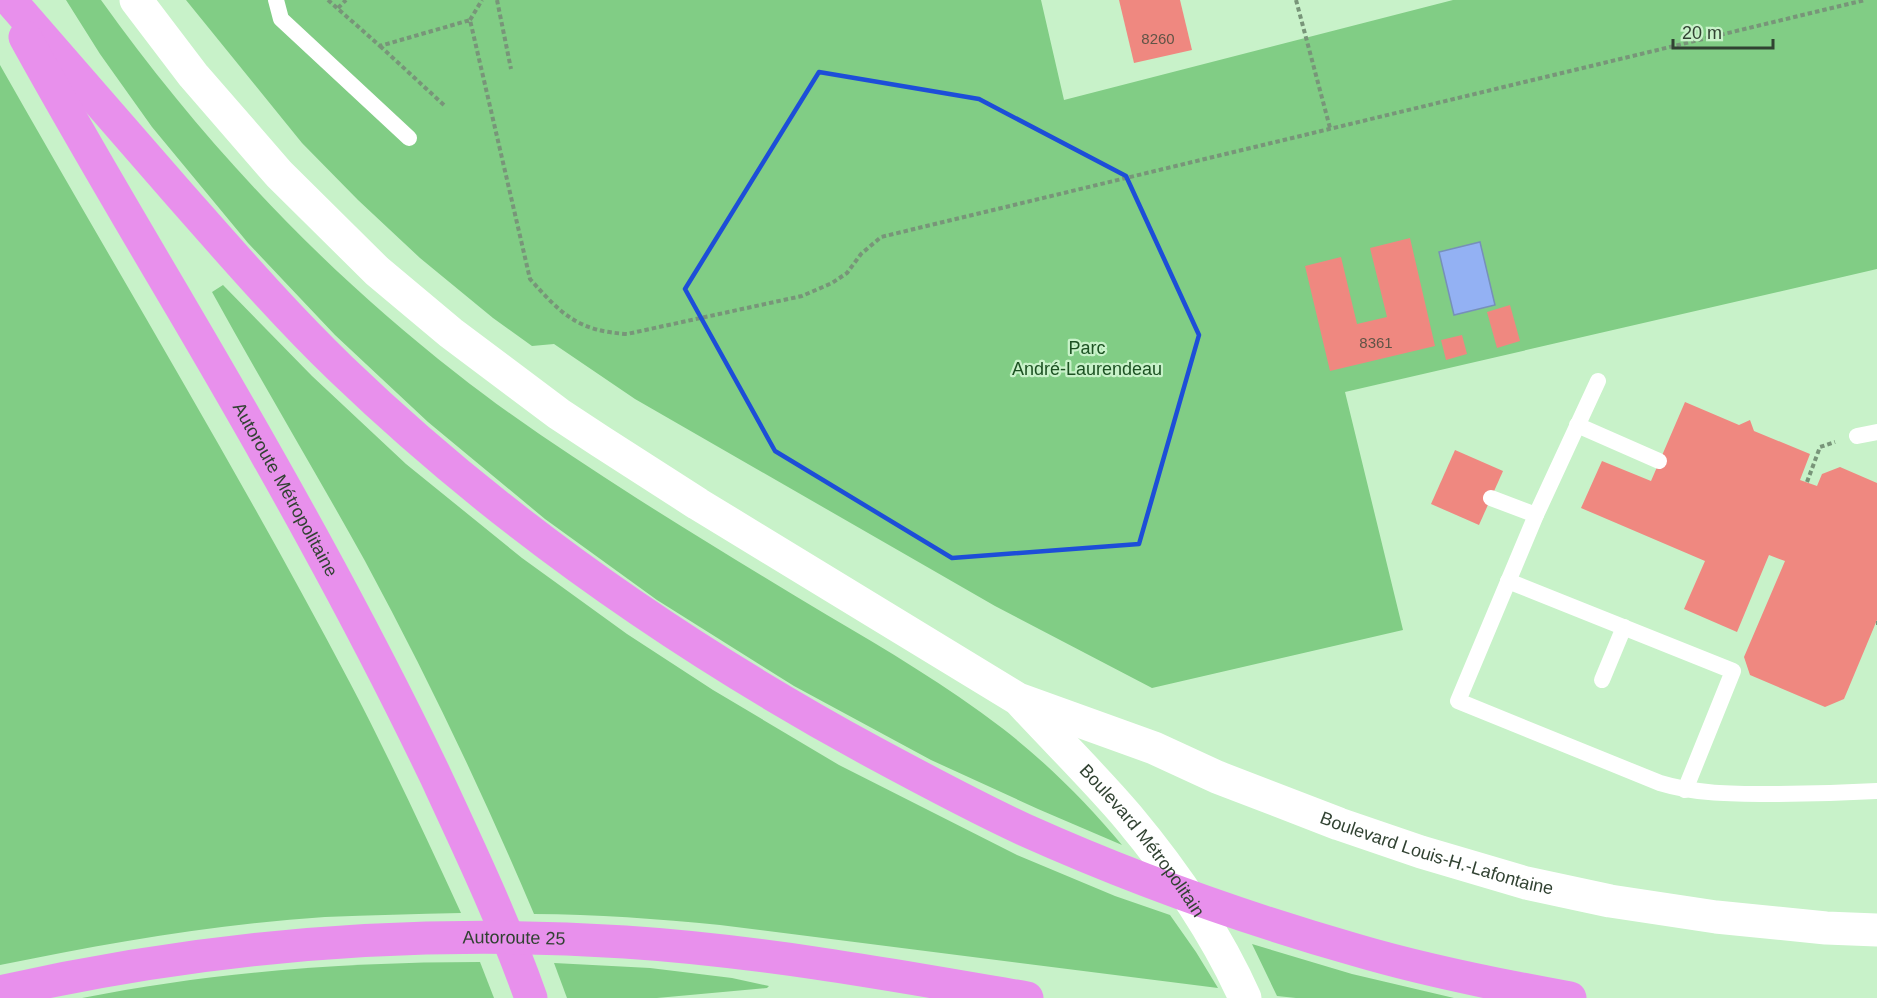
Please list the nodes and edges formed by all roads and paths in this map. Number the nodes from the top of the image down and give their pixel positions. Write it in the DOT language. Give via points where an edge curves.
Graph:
graph roads {
  1 [pos="5,0"];
  2 [pos="10,0"];
  3 [pos="136,0"];
  4 [pos="276,0"];
  5 [pos="328,0"];
  6 [pos="346,0"];
  7 [pos="482,0"];
  8 [pos="498,0"];
  9 [pos="1296,0"];
  10 [pos="1865,0"];
  11 [pos="338,8"];
  12 [pos="470,20"];
  13 [pos="380,46"];
  14 [pos="511,69"];
  15 [pos="446,106"];
  16 [pos="1330,128"];
  17 [pos="409,138"];
  18 [pos="1598,381"];
  19 [pos="1577,425"];
  20 [pos="1877,432"];
  21 [pos="1850,438"];
  22 [pos="1659,461"];
  23 [pos="1807,482"];
  24 [pos="1491,498"];
  25 [pos="1536,515"];
  26 [pos="1508,581"];
  27 [pos="1624,627"];
  28 [pos="1602,680"];
  29 [pos="1018,699"];
  30 [pos="1685,790"];
  31 [pos="1877,791"];
  32 [pos="1877,930"];
  33 [pos="0,992"];
  34 [pos="531,998"];
  35 [pos="1027,998"];
  36 [pos="1245,998"];
  37 [pos="1570,998"];
  1 -- 34 [label="highway, Autoroute Métropolitaine" via="383,669 463,834"];
  2 -- 37 [label="highway" via="302,330 394,417 506,512 658,624 829,728 964,801 1099,861 1358,951"];
  3 -- 29 [label="main road" via="193,75 279,174 377,271 451,333 608,447"];
  4 -- 17 [label="lane" via="281,19"];
  5 -- 11 [label="path"];
  6 -- 11 [label="path"];
  7 -- 12 [label="path"];
  8 -- 14 [label="path"];
  9 -- 16 [label="path"];
  10 -- 16 [label="path"];
  11 -- 13 [label="path"];
  12 -- 13 [label="path"];
  12 -- 16 [label="path" via="530,279 575,322 609,333 627,334 802,296 847,273 881,237"];
  13 -- 15 [label="path"];
  18 -- 19 [label="lane"];
  19 -- 22 [label="lane"];
  19 -- 25 [label="lane"];
  20 -- 21 [label="lane"];
  21 -- 23 [label="path" via="1820,447"];
  24 -- 25 [label="lane"];
  25 -- 26 [label="lane"];
  26 -- 27 [label="lane"];
  26 -- 30 [label="lane" via="1458,701"];
  27 -- 28 [label="lane"];
  27 -- 30 [label="lane" via="1733,671"];
  29 -- 32 [label="main road, Boulevard Louis-H.-Lafontaine" via="1154,748 1339,824 1526,883 1610,901 1716,916"];
  29 -- 36 [label="main road, Boulevard Métropolitain" via="1154,850 1214,937"];
  30 -- 31 [label="lane" via="1720,794"];
  33 -- 35 [label="highway, Autoroute 25" via="169,960 255,950 385,939 498,937 625,942 811,961"];
}
